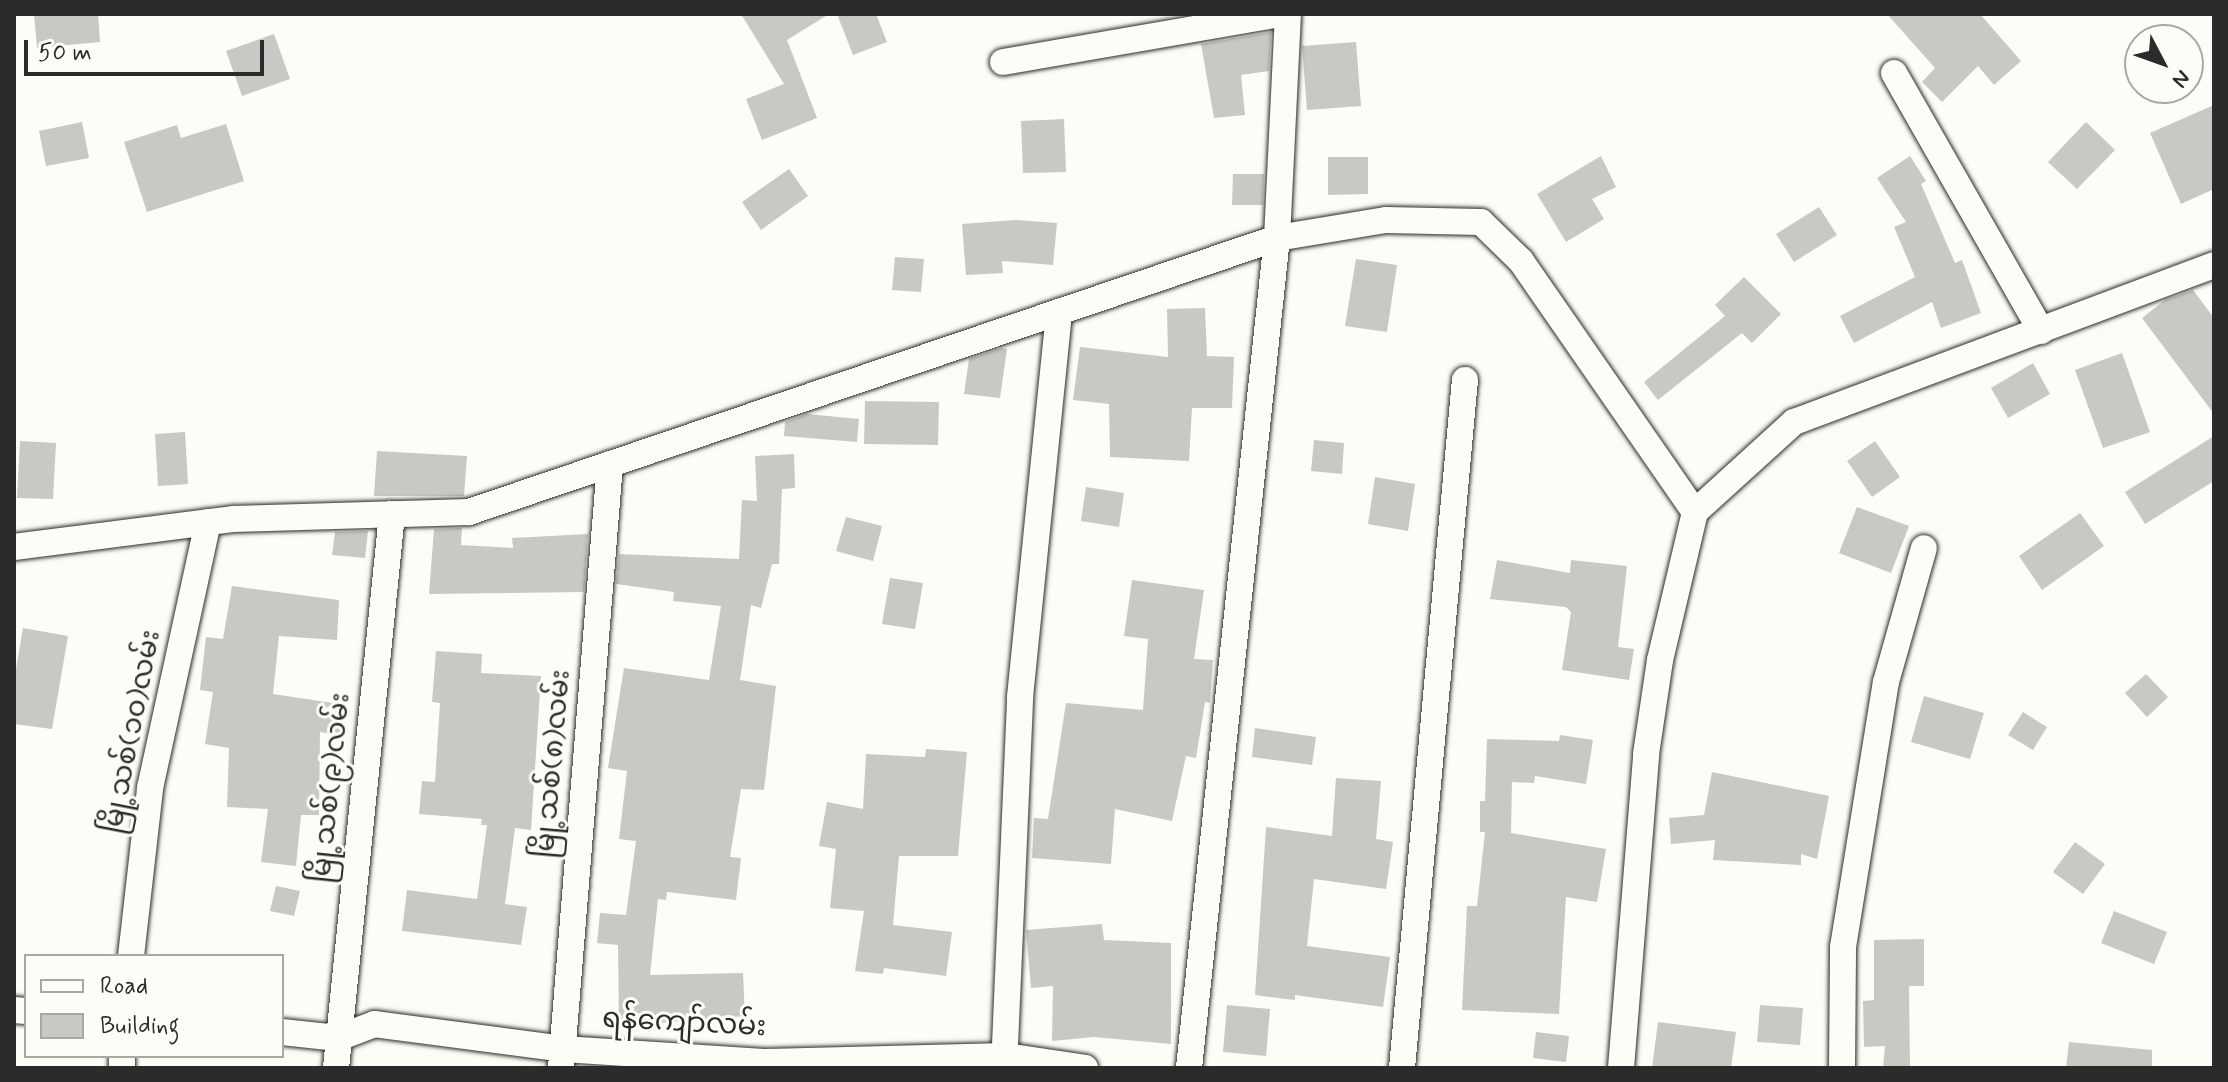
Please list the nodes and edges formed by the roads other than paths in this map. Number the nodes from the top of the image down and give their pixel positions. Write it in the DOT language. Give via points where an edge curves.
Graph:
graph roads {
  1 [pos="1281,14"];
  2 [pos="1288,14"];
  3 [pos="1003,62"];
  4 [pos="1894,73"];
  5 [pos="1277,238"];
  6 [pos="2214,265"];
  7 [pos="1059,312"];
  8 [pos="2041,331"];
  9 [pos="1465,380"];
  10 [pos="610,464"];
  11 [pos="1695,512"];
  12 [pos="392,514"];
  13 [pos="208,522"];
  14 [pos="14,547"];
  15 [pos="1924,548"];
  16 [pos="131,954"];
  17 [pos="284,1032"];
  18 [pos="338,1038"];
  19 [pos="562,1059"];
  20 [pos="1005,1062"];
  21 [pos="764,1065"];
  22 [pos="336,1068"];
  23 [pos="1085,1068"];
  24 [pos="1189,1068"];
  25 [pos="1402,1068"];
  26 [pos="1621,1068"];
  27 [pos="1842,1068"];
  1 -- 3 [label="street"];
  2 -- 5 [label="street"];
  4 -- 8 [label="street"];
  5 -- 7 [label="street"];
  5 -- 11 [label="street" via="1386,220 1481,222 1521,261"];
  5 -- 24 [label="street"];
  6 -- 8 [label="street"];
  7 -- 10 [label="street"];
  7 -- 20 [label="street" via="1020,697"];
  8 -- 11 [label="street" via="1794,422"];
  9 -- 25 [label="street"];
  10 -- 12 [label="street" via="469,512"];
  10 -- 19 [label="street, မြို့သစ်(၈)လမ်း"];
  11 -- 26 [label="street" via="1660,660 1646,754"];
  12 -- 13 [label="street"];
  12 -- 18 [label="street, မြို့သစ်(၉)လမ်း"];
  13 -- 14 [label="street"];
  13 -- 16 [label="street, မြို့သစ်(၁၀)လမ်း" via="150,788"];
  15 -- 27 [label="street" via="1886,682 1846,932"];
  17 -- 18 [label="street, ရန်ကျော်လမ်း"];
  18 -- 19 [label="street, ရန်ကျော်လမ်း" via="374,1024"];
  18 -- 22 [label="street, မြို့သစ်(၉)လမ်း"];
  19 -- 21 [label="street, ရန်ကျော်လမ်း"];
  20 -- 21 [label="street, ရန်ကျော်လမ်း"];
  20 -- 23 [label="street, ရန်ကျော်လမ်း"];
}
